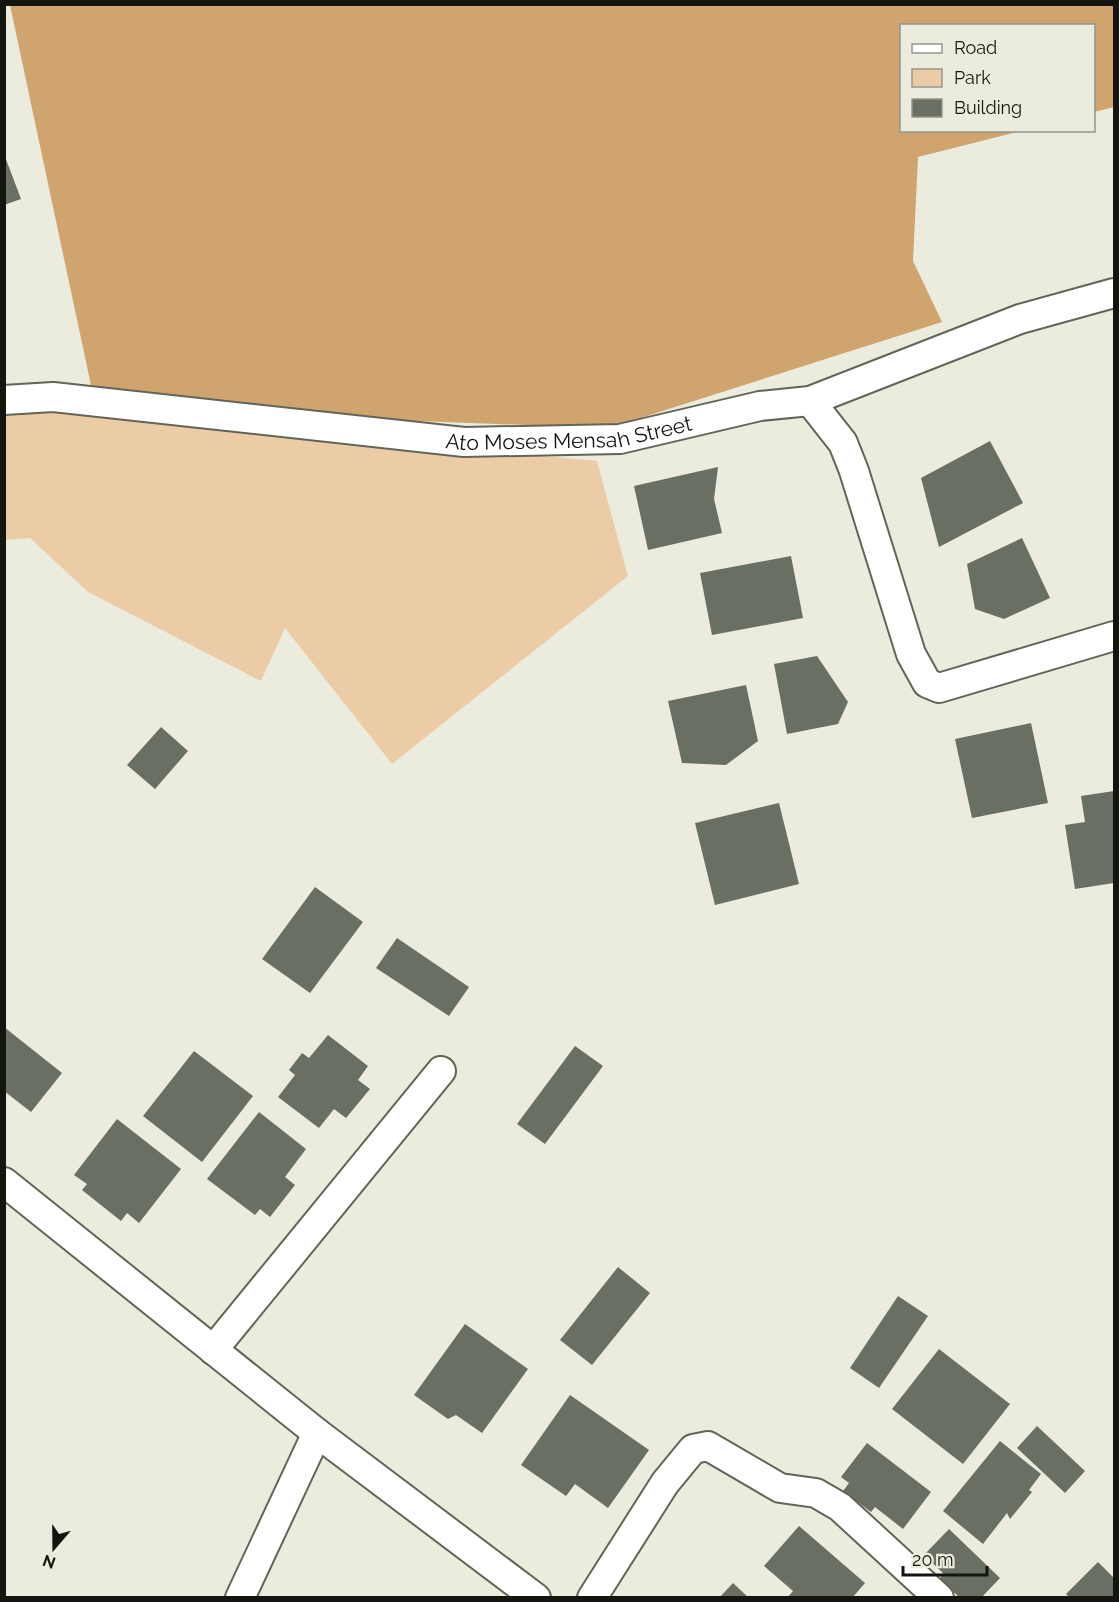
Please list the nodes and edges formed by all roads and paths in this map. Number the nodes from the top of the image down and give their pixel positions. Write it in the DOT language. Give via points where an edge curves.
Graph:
graph roads {
  1 [pos="1114,293"];
  2 [pos="4,400"];
  3 [pos="810,401"];
  4 [pos="1114,636"];
  5 [pos="441,1071"];
  6 [pos="4,1182"];
  7 [pos="213,1350"];
  8 [pos="316,1433"];
  9 [pos="240,1598"];
  10 [pos="536,1598"];
  11 [pos="592,1598"];
  12 [pos="939,1598"];
  1 -- 3 [label="street, Ato Moses Mensah Street" via="1020,319"];
  2 -- 3 [label="street, Ato Moses Mensah Street" via="53,397 464,442 620,440 760,406"];
  3 -- 4 [label="street" via="843,443 911,654 927,683 939,688"];
  5 -- 7 [label="street"];
  6 -- 7 [label="street"];
  7 -- 8 [label="street"];
  8 -- 9 [label="street"];
  8 -- 10 [label="street"];
  11 -- 12 [label="street" via="665,1483 693,1449 708,1446 780,1488 816,1493 840,1507"];
}
